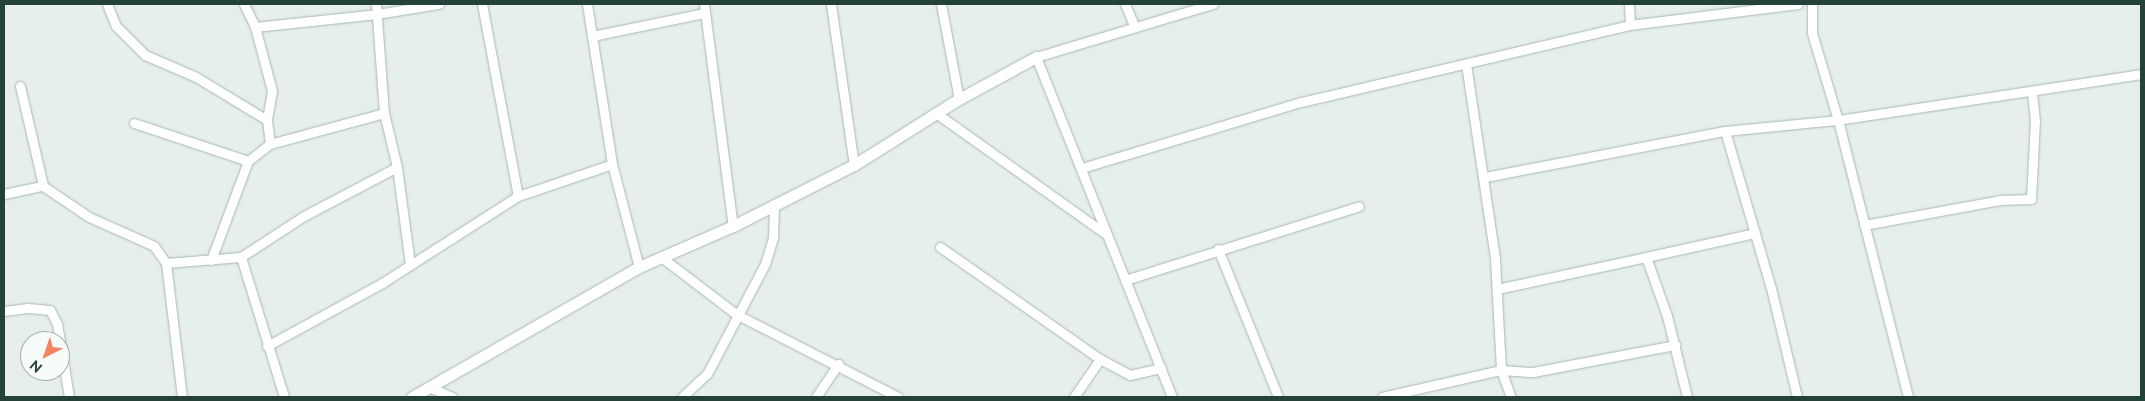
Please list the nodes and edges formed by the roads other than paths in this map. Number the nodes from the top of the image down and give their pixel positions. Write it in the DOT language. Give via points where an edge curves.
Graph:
graph roads {
  1 [pos="106,4"];
  2 [pos="244,4"];
  3 [pos="376,4"];
  4 [pos="439,4"];
  5 [pos="482,4"];
  6 [pos="587,4"];
  7 [pos="831,4"];
  8 [pos="941,4"];
  9 [pos="1126,4"];
  10 [pos="1213,4"];
  11 [pos="1629,4"];
  12 [pos="1798,4"];
  13 [pos="1812,4"];
  14 [pos="704,8"];
  15 [pos="1738,8"];
  16 [pos="378,14"];
  17 [pos="1630,25"];
  18 [pos="256,27"];
  19 [pos="1135,27"];
  20 [pos="592,36"];
  21 [pos="1036,57"];
  22 [pos="1466,64"];
  23 [pos="2141,74"];
  24 [pos="20,86"];
  25 [pos="2032,91"];
  26 [pos="958,99"];
  27 [pos="384,113"];
  28 [pos="936,113"];
  29 [pos="267,120"];
  30 [pos="1838,120"];
  31 [pos="134,123"];
  32 [pos="1725,131"];
  33 [pos="270,144"];
  34 [pos="248,161"];
  35 [pos="612,164"];
  36 [pos="854,165"];
  37 [pos="398,167"];
  38 [pos="1082,168"];
  39 [pos="1485,177"];
  40 [pos="43,186"];
  41 [pos="4,194"];
  42 [pos="518,196"];
  43 [pos="774,204"];
  44 [pos="1359,206"];
  45 [pos="1864,225"];
  46 [pos="733,226"];
  47 [pos="1754,233"];
  48 [pos="1107,235"];
  49 [pos="940,247"];
  50 [pos="1218,249"];
  51 [pos="661,256"];
  52 [pos="241,257"];
  53 [pos="1646,257"];
  54 [pos="211,260"];
  55 [pos="166,264"];
  56 [pos="410,264"];
  57 [pos="639,267"];
  58 [pos="1125,280"];
  59 [pos="1497,289"];
  60 [pos="4,311"];
  61 [pos="736,314"];
  62 [pos="58,331"];
  63 [pos="1675,345"];
  64 [pos="267,346"];
  65 [pos="1100,359"];
  66 [pos="838,364"];
  67 [pos="1161,368"];
  68 [pos="1501,370"];
  69 [pos="66,381"];
  70 [pos="429,387"];
  71 [pos="69,397"];
  72 [pos="182,397"];
  73 [pos="284,397"];
  74 [pos="412,397"];
  75 [pos="452,397"];
  76 [pos="682,397"];
  77 [pos="816,397"];
  78 [pos="898,397"];
  79 [pos="1074,397"];
  80 [pos="1172,397"];
  81 [pos="1278,397"];
  82 [pos="1382,397"];
  83 [pos="1511,397"];
  84 [pos="1687,397"];
  85 [pos="1797,397"];
  86 [pos="1908,397"];
  1 -- 29 [label="street" via="116,26 145,55 196,77"];
  2 -- 18 [label="street"];
  3 -- 16 [label="street"];
  4 -- 16 [label="street"];
  5 -- 42 [label="street"];
  6 -- 20 [label="street"];
  7 -- 36 [label="street"];
  8 -- 26 [label="street"];
  9 -- 19 [label="street"];
  10 -- 19 [label="street"];
  11 -- 17 [label="street"];
  12 -- 15 [label="street"];
  13 -- 30 [label="street" via="1812,33"];
  14 -- 20 [label="street"];
  14 -- 46 [label="street"];
  15 -- 17 [label="street"];
  16 -- 18 [label="street"];
  16 -- 27 [label="street"];
  17 -- 22 [label="street"];
  18 -- 29 [label="street" via="272,91"];
  19 -- 21 [label="street"];
  20 -- 35 [label="street"];
  21 -- 26 [label="street"];
  21 -- 38 [label="street"];
  22 -- 38 [label="street" via="1279,108"];
  22 -- 39 [label="street"];
  23 -- 25 [label="street"];
  24 -- 40 [label="street"];
  25 -- 30 [label="street"];
  25 -- 45 [label="street" via="2031,199 2000,200"];
  26 -- 28 [label="street"];
  27 -- 33 [label="street"];
  27 -- 37 [label="street"];
  28 -- 36 [label="street"];
  28 -- 48 [label="street"];
  29 -- 33 [label="street"];
  30 -- 32 [label="street"];
  30 -- 45 [label="street"];
  31 -- 34 [label="street"];
  32 -- 39 [label="street"];
  32 -- 47 [label="street"];
  33 -- 34 [label="street"];
  34 -- 54 [label="street"];
  35 -- 42 [label="street"];
  35 -- 57 [label="street"];
  36 -- 43 [label="street"];
  37 -- 52 [label="street" via="304,216"];
  37 -- 56 [label="street"];
  38 -- 48 [label="street"];
  39 -- 59 [label="street"];
  40 -- 41 [label="street"];
  40 -- 55 [label="street" via="90,217 154,246"];
  42 -- 56 [label="street"];
  43 -- 46 [label="street"];
  43 -- 61 [label="street" via="773,237 766,264"];
  44 -- 50 [label="street"];
  45 -- 86 [label="street"];
  46 -- 51 [label="street"];
  47 -- 53 [label="street"];
  47 -- 85 [label="street"];
  48 -- 58 [label="street"];
  49 -- 65 [label="street"];
  50 -- 58 [label="street"];
  50 -- 81 [label="street"];
  51 -- 57 [label="street"];
  51 -- 61 [label="street"];
  52 -- 54 [label="street"];
  52 -- 64 [label="street"];
  53 -- 59 [label="street"];
  53 -- 63 [label="street"];
  54 -- 55 [label="street"];
  55 -- 72 [label="street"];
  56 -- 64 [label="street"];
  57 -- 70 [label="street"];
  58 -- 67 [label="street"];
  59 -- 68 [label="street"];
  60 -- 62 [label="street" via="50,310"];
  61 -- 66 [label="street"];
  61 -- 76 [label="street" via="706,374"];
  63 -- 68 [label="street" via="1533,372"];
  63 -- 84 [label="street"];
  64 -- 73 [label="street"];
  65 -- 67 [label="street" via="1130,376"];
  65 -- 79 [label="street"];
  66 -- 77 [label="street"];
  66 -- 78 [label="street"];
  67 -- 80 [label="street"];
  68 -- 82 [label="street"];
  68 -- 83 [label="street"];
  69 -- 71 [label="street"];
  70 -- 74 [label="street"];
  70 -- 75 [label="street"];
}
